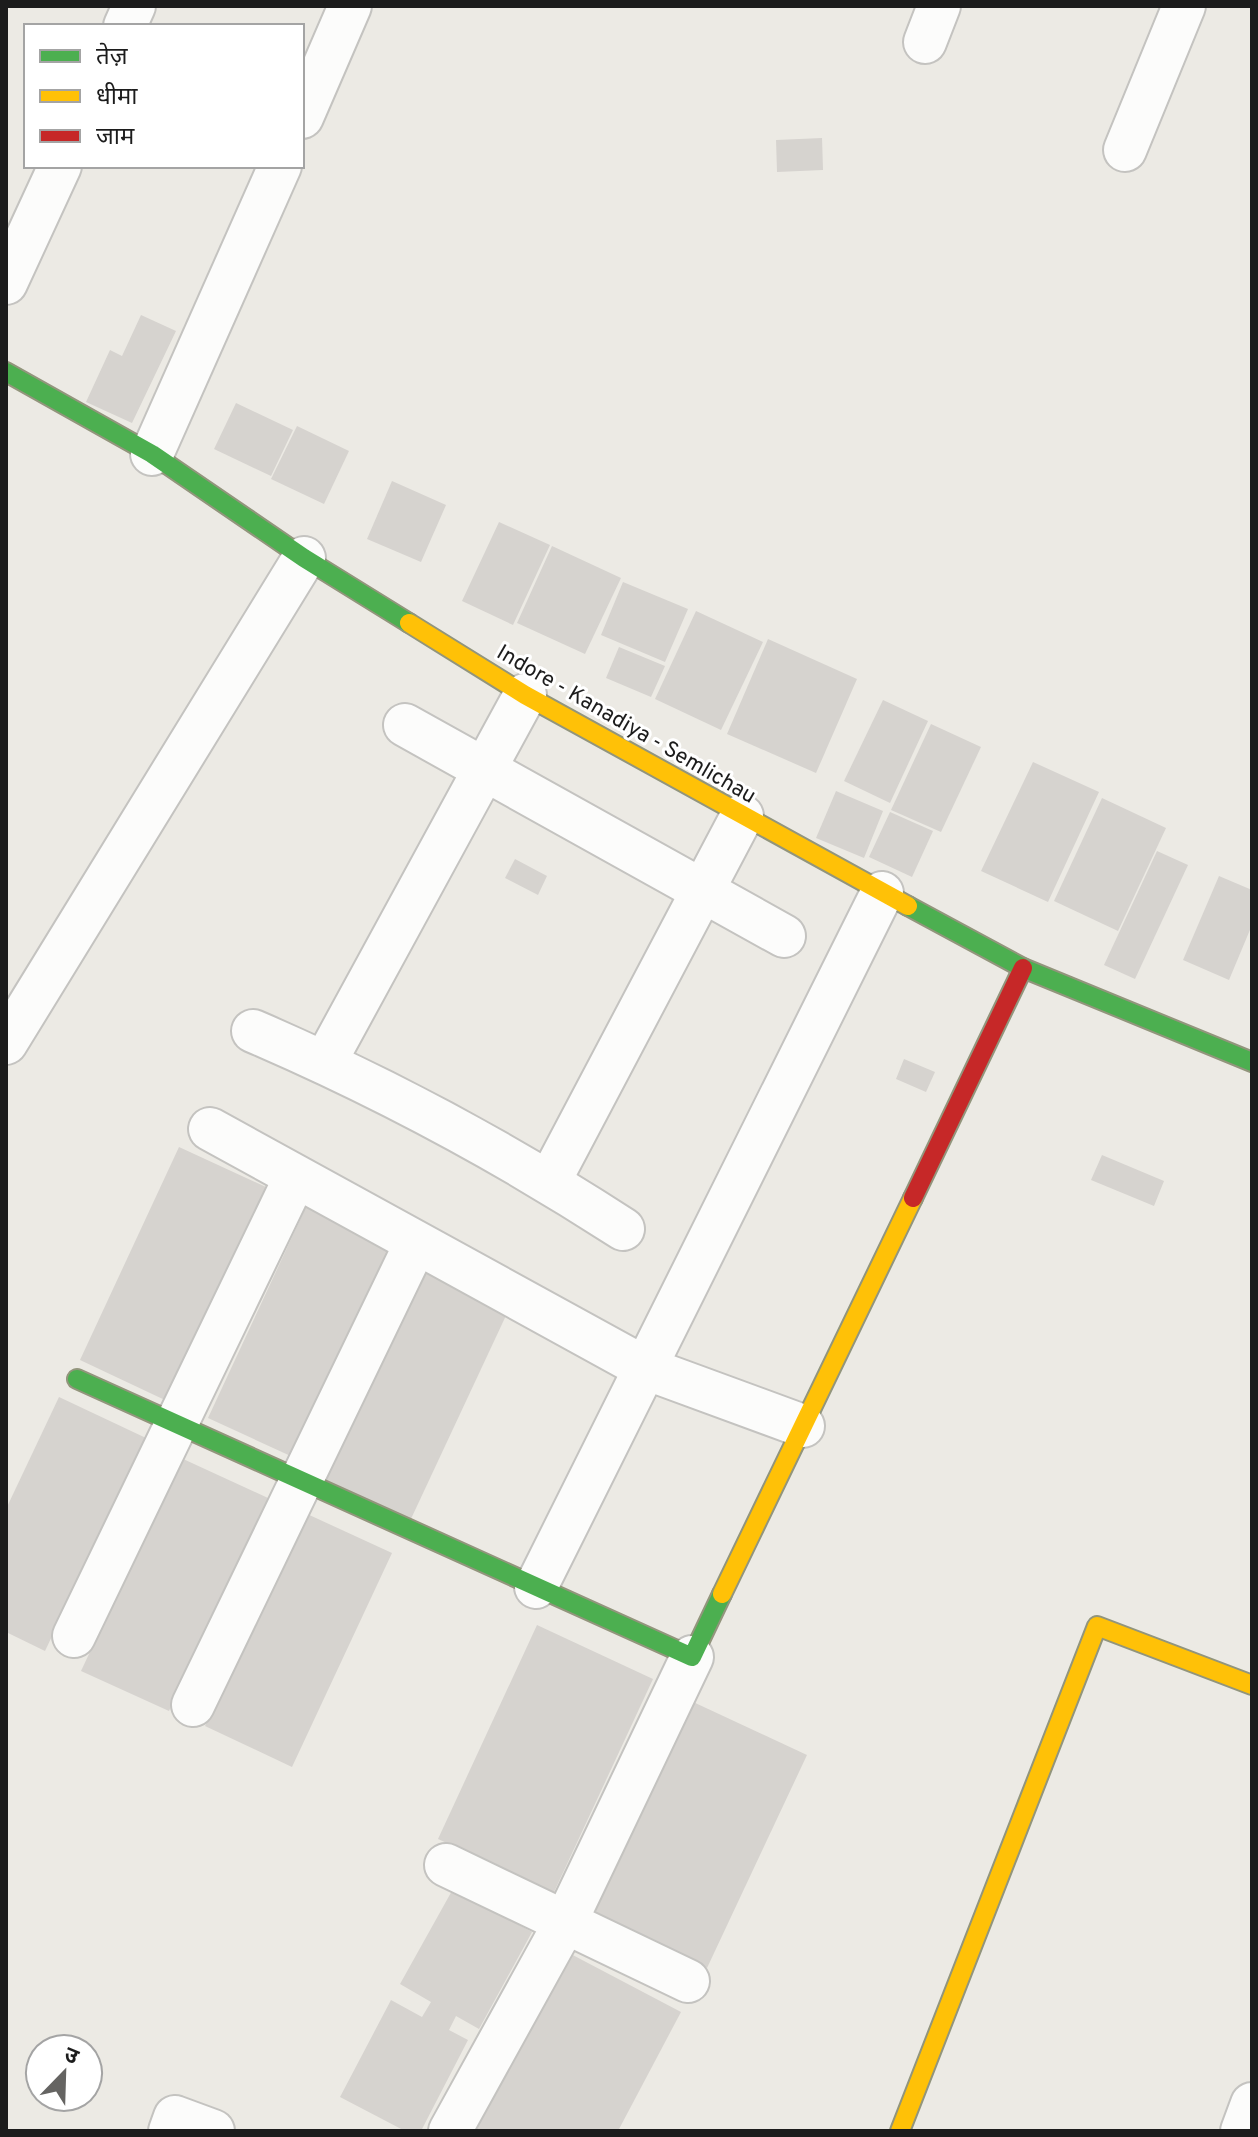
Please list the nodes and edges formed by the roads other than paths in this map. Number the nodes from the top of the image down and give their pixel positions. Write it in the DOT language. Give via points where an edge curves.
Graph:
graph roads {
  1 [pos="350,6"];
  2 [pos="1184,6"];
  3 [pos="304,112"];
  4 [pos="1125,150"];
  5 [pos="59,168"];
  6 [pos="279,168"];
  7 [pos="6,283"];
  8 [pos="6,372"];
  9 [pos="152,454"];
  10 [pos="304,558"];
  11 [pos="525,695"];
  12 [pos="405,725"];
  13 [pos="484,771"];
  14 [pos="742,816"];
  15 [pos="703,888"];
  16 [pos="882,893"];
  17 [pos="784,936"];
  18 [pos="1023,968"];
  19 [pos="253,1031"];
  20 [pos="6,1043"];
  21 [pos="325,1062"];
  22 [pos="1252,1062"];
  23 [pos="210,1129"];
  24 [pos="295,1178"];
  25 [pos="549,1182"];
  26 [pos="623,1229"];
  27 [pos="415,1245"];
  28 [pos="645,1368"];
  29 [pos="77,1379"];
  30 [pos="176,1423"];
  31 [pos="803,1426"];
  32 [pos="300,1480"];
  33 [pos="536,1587"];
  34 [pos="74,1636"];
  35 [pos="692,1657"];
  36 [pos="1252,1685"];
  37 [pos="193,1705"];
  38 [pos="446,1865"];
  39 [pos="566,1921"];
  40 [pos="688,1981"];
  41 [pos="1252,2104"];
  42 [pos="170,2131"];
  43 [pos="213,2131"];
  44 [pos="450,2131"];
  45 [pos="900,2131"];
  46 [pos="1242,2131"];
  1 -- 3 [label="street"];
  2 -- 4 [label="street"];
  5 -- 7 [label="street"];
  6 -- 9 [label="street"];
  8 -- 9 [label="street, Indore - Kanadiya - Semlichau"];
  9 -- 10 [label="street, Indore - Kanadiya - Semlichau"];
  10 -- 11 [label="street, Indore - Kanadiya - Semlichau"];
  10 -- 20 [label="street"];
  11 -- 13 [label="street"];
  11 -- 14 [label="street, Indore - Kanadiya - Semlichau"];
  12 -- 13 [label="street"];
  13 -- 15 [label="street"];
  13 -- 21 [label="street"];
  14 -- 15 [label="street"];
  14 -- 16 [label="street, Indore - Kanadiya - Semlichau"];
  15 -- 17 [label="street"];
  15 -- 25 [label="street"];
  16 -- 18 [label="street, Indore - Kanadiya - Semlichau"];
  16 -- 28 [label="street"];
  18 -- 22 [label="street, Indore - Kanadiya - Semlichau"];
  18 -- 31 [label="street"];
  19 -- 21 [label="street"];
  21 -- 25 [label="street"];
  23 -- 24 [label="street"];
  24 -- 27 [label="street"];
  24 -- 30 [label="street"];
  25 -- 26 [label="street"];
  27 -- 28 [label="street"];
  27 -- 32 [label="street"];
  28 -- 31 [label="street"];
  28 -- 33 [label="street"];
  29 -- 30 [label="street"];
  30 -- 32 [label="street"];
  30 -- 34 [label="street"];
  31 -- 35 [label="street"];
  32 -- 33 [label="street"];
  32 -- 37 [label="street"];
  33 -- 35 [label="street"];
  35 -- 39 [label="street"];
  36 -- 45 [label="street" via="1097,1626"];
  38 -- 39 [label="street"];
  39 -- 40 [label="street"];
  39 -- 44 [label="street"];
  41 -- 46 [label="street"];
  42 -- 43 [label="street" via="175,2117"];
}
